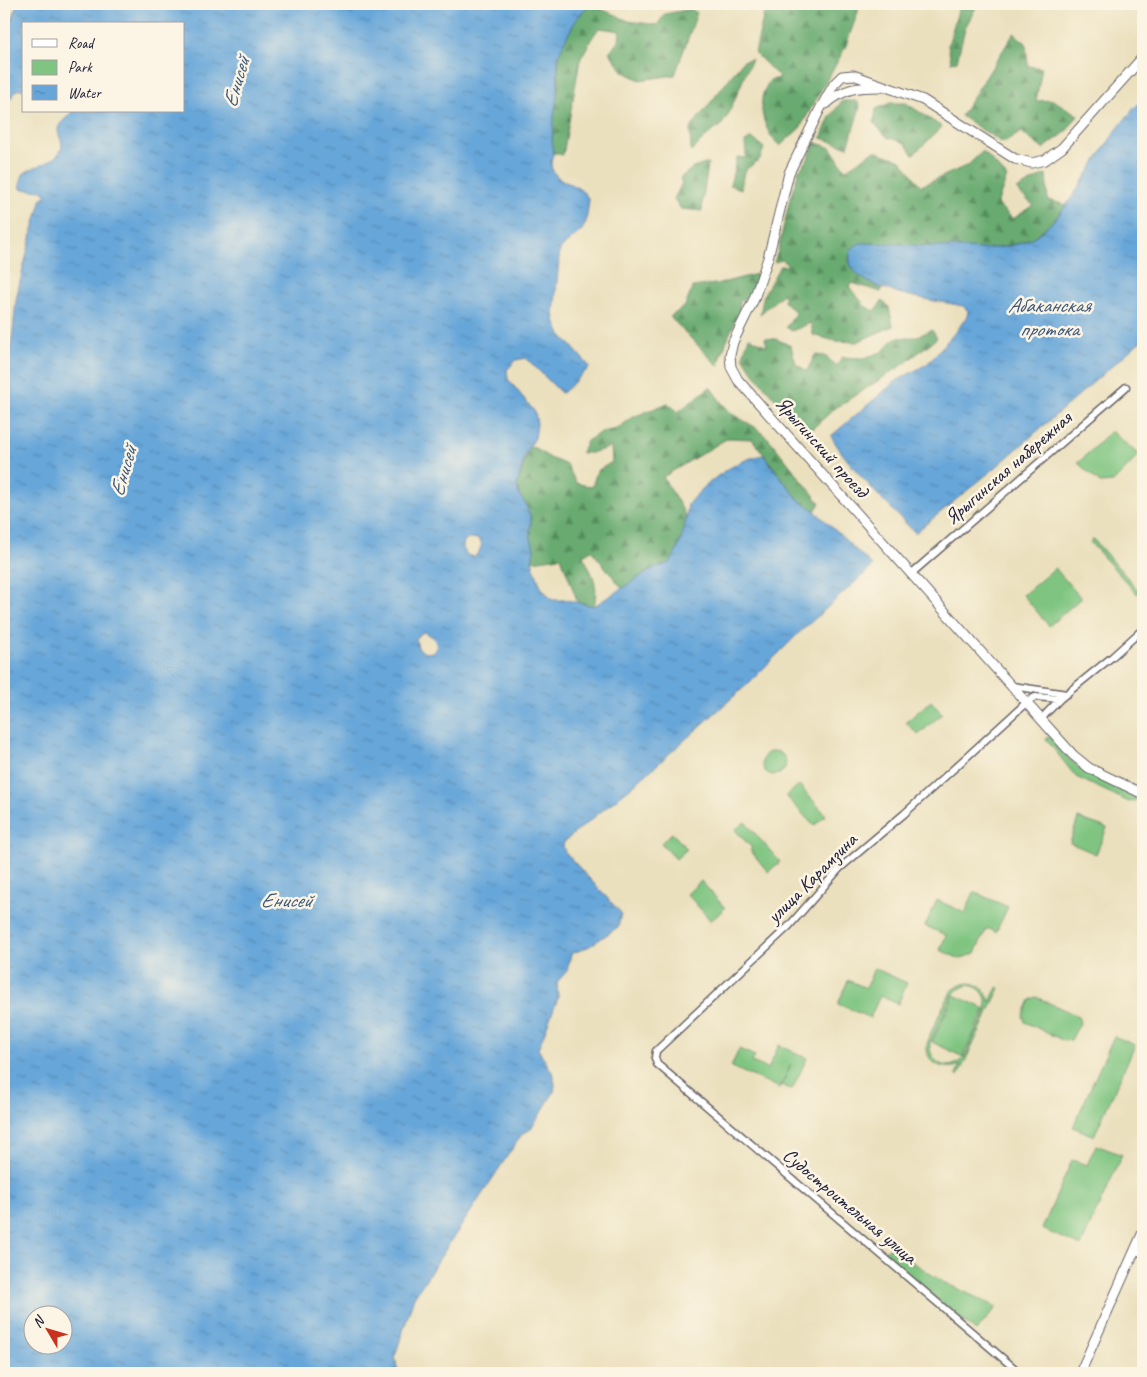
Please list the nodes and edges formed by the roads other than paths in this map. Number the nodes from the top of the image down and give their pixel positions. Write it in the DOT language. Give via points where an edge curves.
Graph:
graph roads {
  1 [pos="1143,58"];
  2 [pos="888,87"];
  3 [pos="820,109"];
  4 [pos="1126,387"];
  5 [pos="912,574"];
  6 [pos="1143,629"];
  7 [pos="1012,686"];
  8 [pos="1067,694"];
  9 [pos="1060,699"];
  10 [pos="1027,702"];
  11 [pos="1042,718"];
  12 [pos="1143,794"];
  13 [pos="657,1064"];
  14 [pos="1143,1232"];
  15 [pos="1139,1252"];
  16 [pos="1020,1373"];
  17 [pos="1080,1373"];
  1 -- 2 [label="main road, Ярыгинский проезд" via="1062,148 1045,160 1032,163 1015,159 923,100"];
  2 -- 3 [label="main road, Ярыгинский проезд" via="846,90"];
  2 -- 3 [label="main road, Ярыгинский проезд" via="853,75 842,76"];
  3 -- 5 [label="main road, Ярыгинский проезд" via="789,173 768,258 754,299 733,342 731,367 738,380"];
  4 -- 5 [label="street, Ярыгинская набережная"];
  5 -- 7 [label="main road, Ярыгинский проезд"];
  6 -- 8 [label="street"];
  7 -- 8 [label="street"];
  7 -- 10 [label="main road, Ярыгинский проезд"];
  8 -- 9 [label="street"];
  9 -- 10 [label="street" via="1034,697"];
  9 -- 11 [label="street"];
  10 -- 11 [label="main road, Ярыгинский проезд"];
  10 -- 13 [label="street, улица Карамзина" via="840,868 788,926 656,1051"];
  11 -- 12 [label="main road, Ярыгинский проезд" via="1089,768"];
  13 -- 16 [label="street, Судостроительная улица"];
  14 -- 15 [label="main road"];
  15 -- 17 [label="main road"];
}
